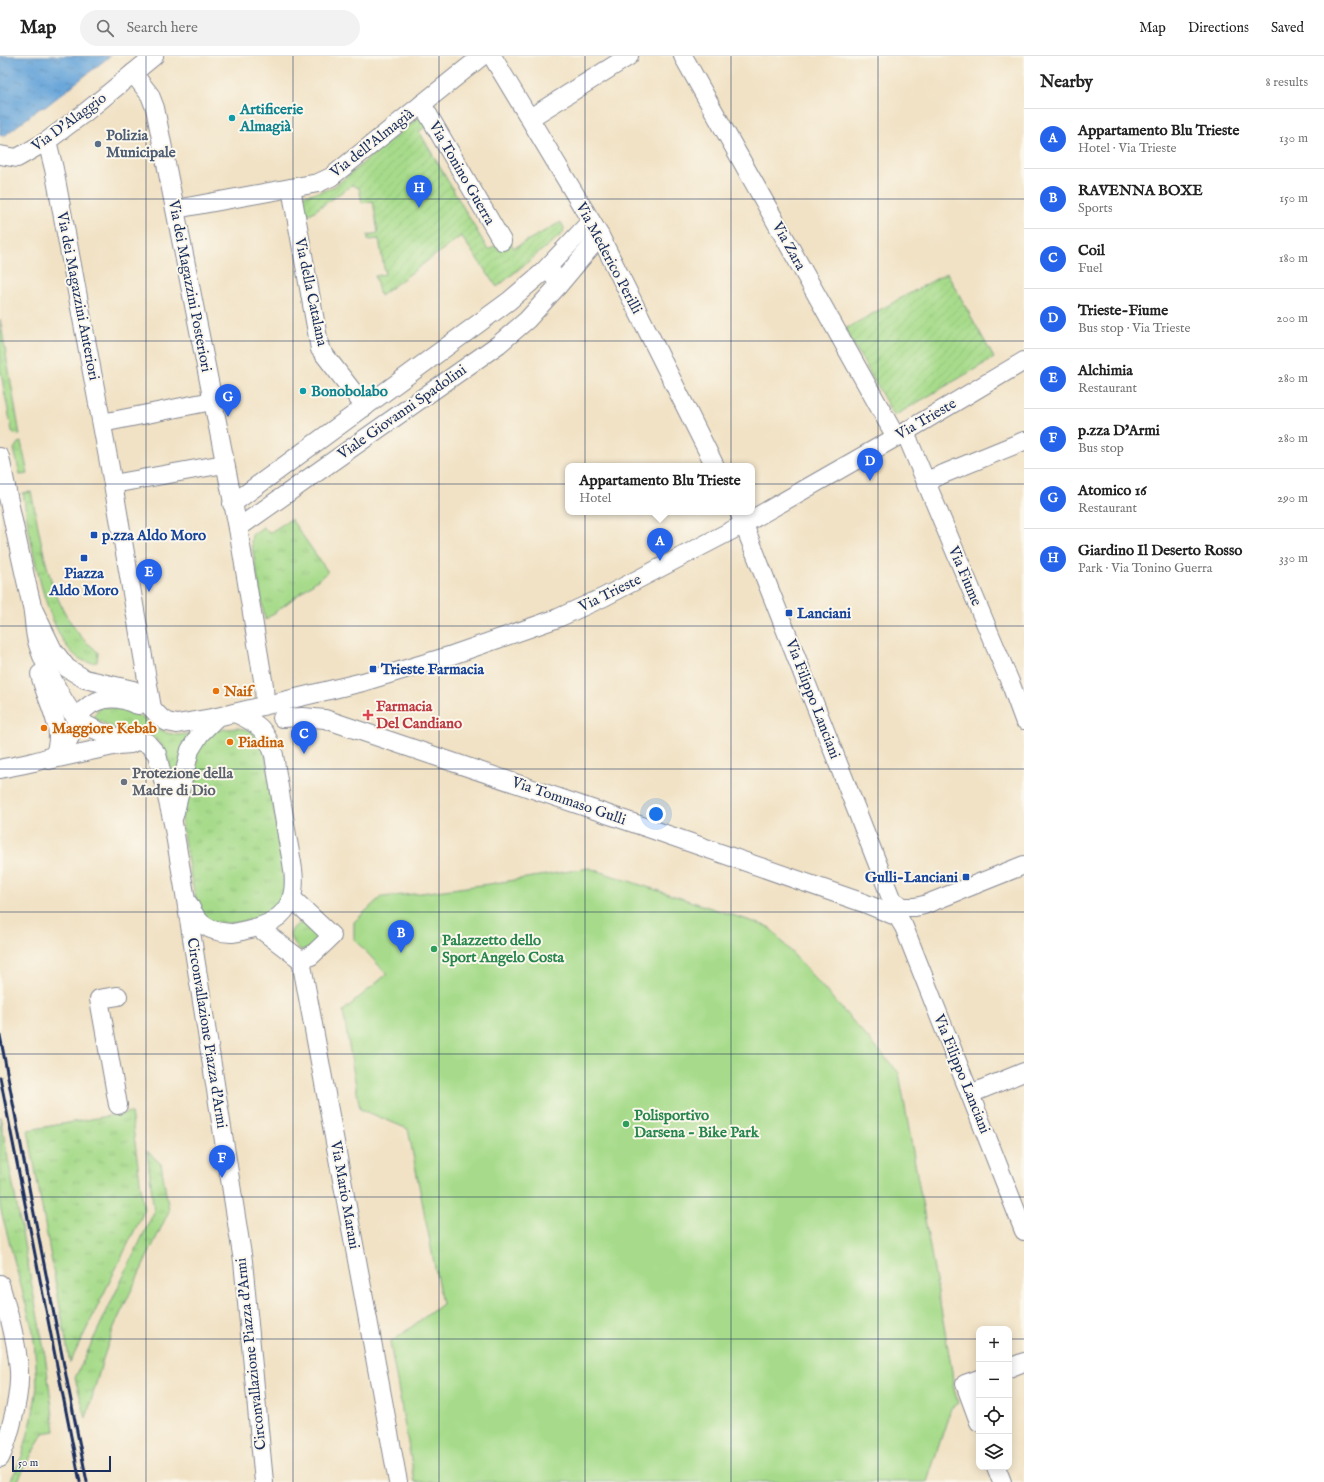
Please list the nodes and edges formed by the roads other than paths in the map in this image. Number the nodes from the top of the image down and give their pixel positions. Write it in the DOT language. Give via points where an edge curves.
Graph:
graph roads {
  1 [pos="154,56"];
  2 [pos="482,56"];
  3 [pos="492,56"];
  4 [pos="629,56"];
  5 [pos="683,56"];
  6 [pos="136,78"];
  7 [pos="422,104"];
  8 [pos="530,118"];
  9 [pos="46,141"];
  10 [pos="0,155"];
  11 [pos="291,188"];
  12 [pos="176,209"];
  13 [pos="595,229"];
  14 [pos="502,241"];
  15 [pos="543,272"];
  16 [pos="558,286"];
  17 [pos="1024,361"];
  18 [pos="212,401"];
  19 [pos="365,407"];
  20 [pos="102,423"];
  21 [pos="900,434"];
  22 [pos="1024,441"];
  23 [pos="0,457"];
  24 [pos="713,463"];
  25 [pos="224,464"];
  26 [pos="112,481"];
  27 [pos="926,481"];
  28 [pos="232,504"];
  29 [pos="755,511"];
  30 [pos="742,518"];
  31 [pos="238,528"];
  32 [pos="33,609"];
  33 [pos="36,637"];
  34 [pos="1017,679"];
  35 [pos="344,686"];
  36 [pos="265,706"];
  37 [pos="152,708"];
  38 [pos="235,714"];
  39 [pos="217,717"];
  40 [pos="282,718"];
  41 [pos="78,719"];
  42 [pos="1024,720"];
  43 [pos="147,743"];
  44 [pos="274,755"];
  45 [pos="47,758"];
  46 [pos="0,769"];
  47 [pos="173,823"];
  48 [pos="1024,865"];
  49 [pos="882,874"];
  50 [pos="185,894"];
  51 [pos="292,898"];
  52 [pos="864,903"];
  53 [pos="924,905"];
  54 [pos="900,920"];
  55 [pos="259,928"];
  56 [pos="233,933"];
  57 [pos="301,960"];
  58 [pos="197,972"];
  59 [pos="118,996"];
  60 [pos="1024,1072"];
  61 [pos="970,1094"];
  62 [pos="118,1104"];
  63 [pos="1024,1231"];
  64 [pos="0,1284"];
  65 [pos="1024,1362"];
  66 [pos="1012,1367"];
  67 [pos="976,1380"];
  68 [pos="976,1414"];
  69 [pos="0,1458"];
  70 [pos="997,1470"];
  71 [pos="264,1482"];
  72 [pos="398,1482"];
  73 [pos="1002,1482"];
  1 -- 6 [label="street, Via D'Alaggio"];
  2 -- 7 [label="street, Via dell'Almagià"];
  3 -- 8 [label="street, Via Mederico Perilli"];
  4 -- 8 [label="street"];
  5 -- 21 [label="street, Via Zara"];
  6 -- 9 [label="street, Via D'Alaggio"];
  6 -- 12 [label="street, Via dei Magazzini Posteriori" via="150,95 155,108"];
  7 -- 11 [label="street, Via dell'Almagià" via="331,177 318,183"];
  7 -- 14 [label="street, Via Tonino Guerra"];
  8 -- 13 [label="street, Via Mederico Perilli"];
  9 -- 10 [label="street, Via D'Alaggio" via="17,158"];
  9 -- 20 [label="street, Via dei Magazzini Anteriori" via="54,169"];
  11 -- 12 [label="street, Via dell'Almagià"];
  11 -- 19 [label="street, Via della Catalana" via="320,349"];
  12 -- 18 [label="street, Via dei Magazzini Posteriori"];
  13 -- 15 [label="street, Viale Giovanni Spadolini"];
  13 -- 16 [label="street, Viale Giovanni Spadolini"];
  13 -- 24 [label="street, Via Mederico Perilli"];
  15 -- 16 [label="street" via="553,274"];
  15 -- 19 [label="street, Viale Giovanni Spadolini" via="509,301"];
  16 -- 31 [label="street, Viale Giovanni Spadolini" via="527,320 499,344"];
  17 -- 21 [label="street, Via Trieste"];
  18 -- 20 [label="street"];
  18 -- 25 [label="street, Via dei Magazzini Posteriori"];
  19 -- 28 [label="street, Viale Giovanni Spadolini"];
  20 -- 26 [label="street, Via dei Magazzini Anteriori"];
  21 -- 27 [label="street, Via Fiume"];
  21 -- 29 [label="street, Via Trieste"];
  22 -- 27 [label="street"];
  23 -- 32 [label="street"];
  25 -- 26 [label="street"];
  25 -- 28 [label="street, Via dei Magazzini Posteriori"];
  26 -- 37 [label="street, Via dei Magazzini Anteriori"];
  27 -- 34 [label="street, Via Fiume"];
  28 -- 31 [label="street, Via dei Magazzini Posteriori"];
  30 -- 35 [label="street, Via Trieste" via="604,597 558,618 452,655"];
  30 -- 49 [label="street, Via Filippo Lanciani"];
  31 -- 36 [label="street, Via dei Magazzini Posteriori" via="264,686"];
  32 -- 33 [label="street"];
  32 -- 37 [label="street, Via Trieste" via="53,650 67,668 86,679 133,690"];
  33 -- 41 [label="street" via="48,670 68,707"];
  33 -- 45 [label="street" via="41,677 56,723 58,745"];
  34 -- 42 [label="street, Via Fiume"];
  35 -- 36 [label="street, Via Trieste"];
  35 -- 40 [label="street, Via Trieste" via="292,708"];
  36 -- 38 [label="street, Via Trieste"];
  37 -- 39 [label="street, Via Trieste" via="167,722 178,724"];
  37 -- 41 [label="street" via="107,698 91,704"];
  38 -- 39 [label="street, Via Trieste"];
  38 -- 44 [label="street" via="262,729 270,740"];
  39 -- 47 [label="street, Circonvallazione Piazza d'Armi" via="200,734 190,750"];
  40 -- 44 [label="street" via="278,726"];
  40 -- 52 [label="street, Via Tommaso Gulli" via="303,716 325,719"];
  41 -- 43 [label="street" via="104,734"];
  41 -- 45 [label="street" via="68,742 59,752"];
  43 -- 45 [label="street" via="118,746 55,759"];
  43 -- 47 [label="street, Circonvallazione Piazza d'Armi" via="157,754"];
  44 -- 51 [label="street" via="293,869"];
  45 -- 46 [label="street"];
  47 -- 50 [label="street, Circonvallazione Piazza d'Armi"];
  48 -- 53 [label="street"];
  49 -- 52 [label="street, Via Filippo Lanciani" via="878,897"];
  49 -- 53 [label="street, Via Filippo Lanciani" via="895,902 903,907"];
  50 -- 56 [label="street" via="194,915 202,925 216,931"];
  50 -- 58 [label="street, Circonvallazione Piazza d'Armi"];
  51 -- 55 [label="street" via="283,914"];
  51 -- 57 [label="street" via="332,936 311,956"];
  52 -- 54 [label="street, Via Tommaso Gulli"];
  53 -- 54 [label="street"];
  54 -- 61 [label="street, Via Filippo Lanciani"];
  55 -- 56 [label="street"];
  55 -- 57 [label="street"];
  56 -- 58 [label="street" via="212,941 205,947 200,954"];
  57 -- 72 [label="street, Via Mario Marani"];
  58 -- 71 [label="street, Circonvallazione Piazza d'Armi" via="243,1261"];
  59 -- 62 [label="street" via="99,999"];
  60 -- 61 [label="street"];
  61 -- 63 [label="street, Via Filippo Lanciani"];
  64 -- 69 [label="street" via="19,1371 15,1412"];
  65 -- 66 [label="street"];
  67 -- 68 [label="street" via="965,1384"];
  70 -- 73 [label="street"];
}
